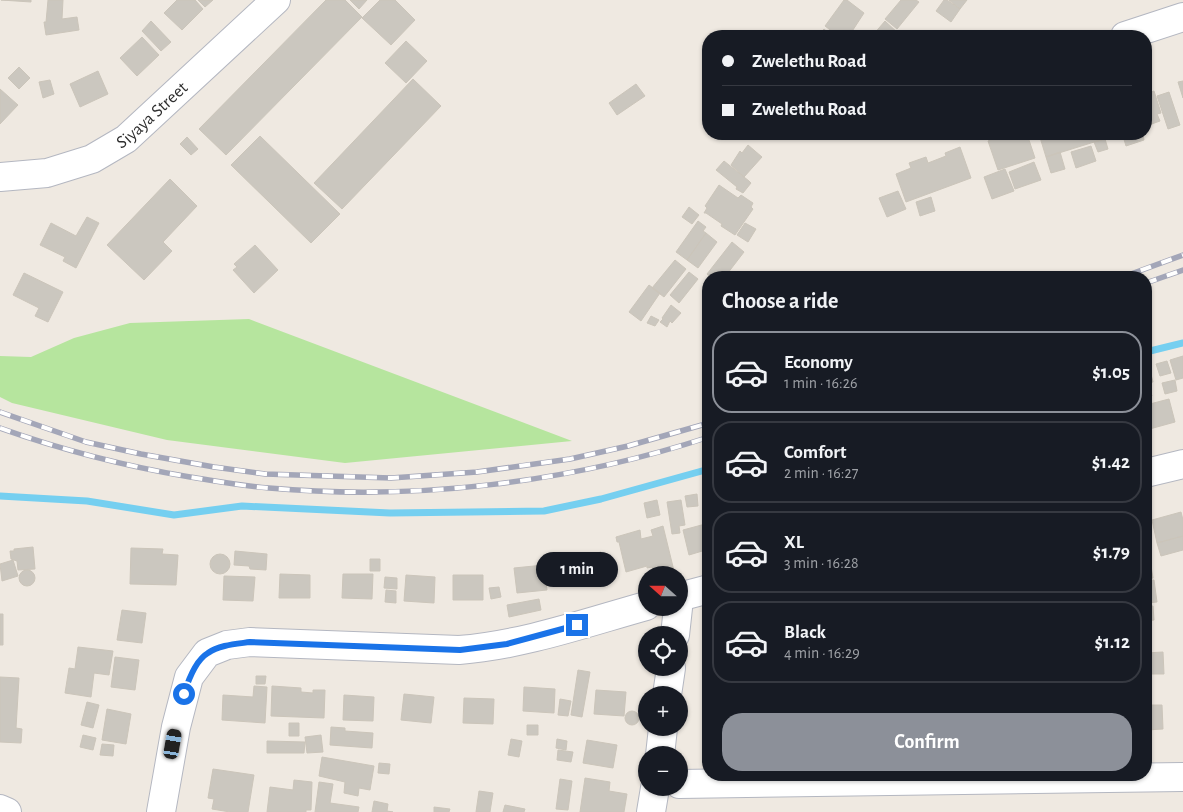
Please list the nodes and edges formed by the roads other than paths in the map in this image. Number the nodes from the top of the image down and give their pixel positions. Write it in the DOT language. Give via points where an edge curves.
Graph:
graph roads {
  1 [pos="276,0"];
  2 [pos="1183,17"];
  3 [pos="1143,30"];
  4 [pos="0,177"];
  5 [pos="1183,464"];
  6 [pos="1152,472"];
  7 [pos="702,592"];
  8 [pos="688,597"];
  9 [pos="638,608"];
  10 [pos="1152,777"];
  11 [pos="1183,777"];
  12 [pos="895,781"];
  13 [pos="688,784"];
  14 [pos="654,796"];
  15 [pos="0,810"];
  16 [pos="7,812"];
  17 [pos="162,812"];
  18 [pos="651,812"];
  1 -- 4 [label="street, Siyaya Street" via="126,139 83,162 47,172"];
  2 -- 3 [label="street"];
  5 -- 6 [label="street"];
  7 -- 8 [label="street"];
  9 -- 17 [label="street" via="483,648 460,650 250,642 227,645 207,653 189,677 176,727"];
  10 -- 11 [label="street"];
  12 -- 13 [label="street"];
  14 -- 18 [label="street"];
  15 -- 16 [label="street"];
}
